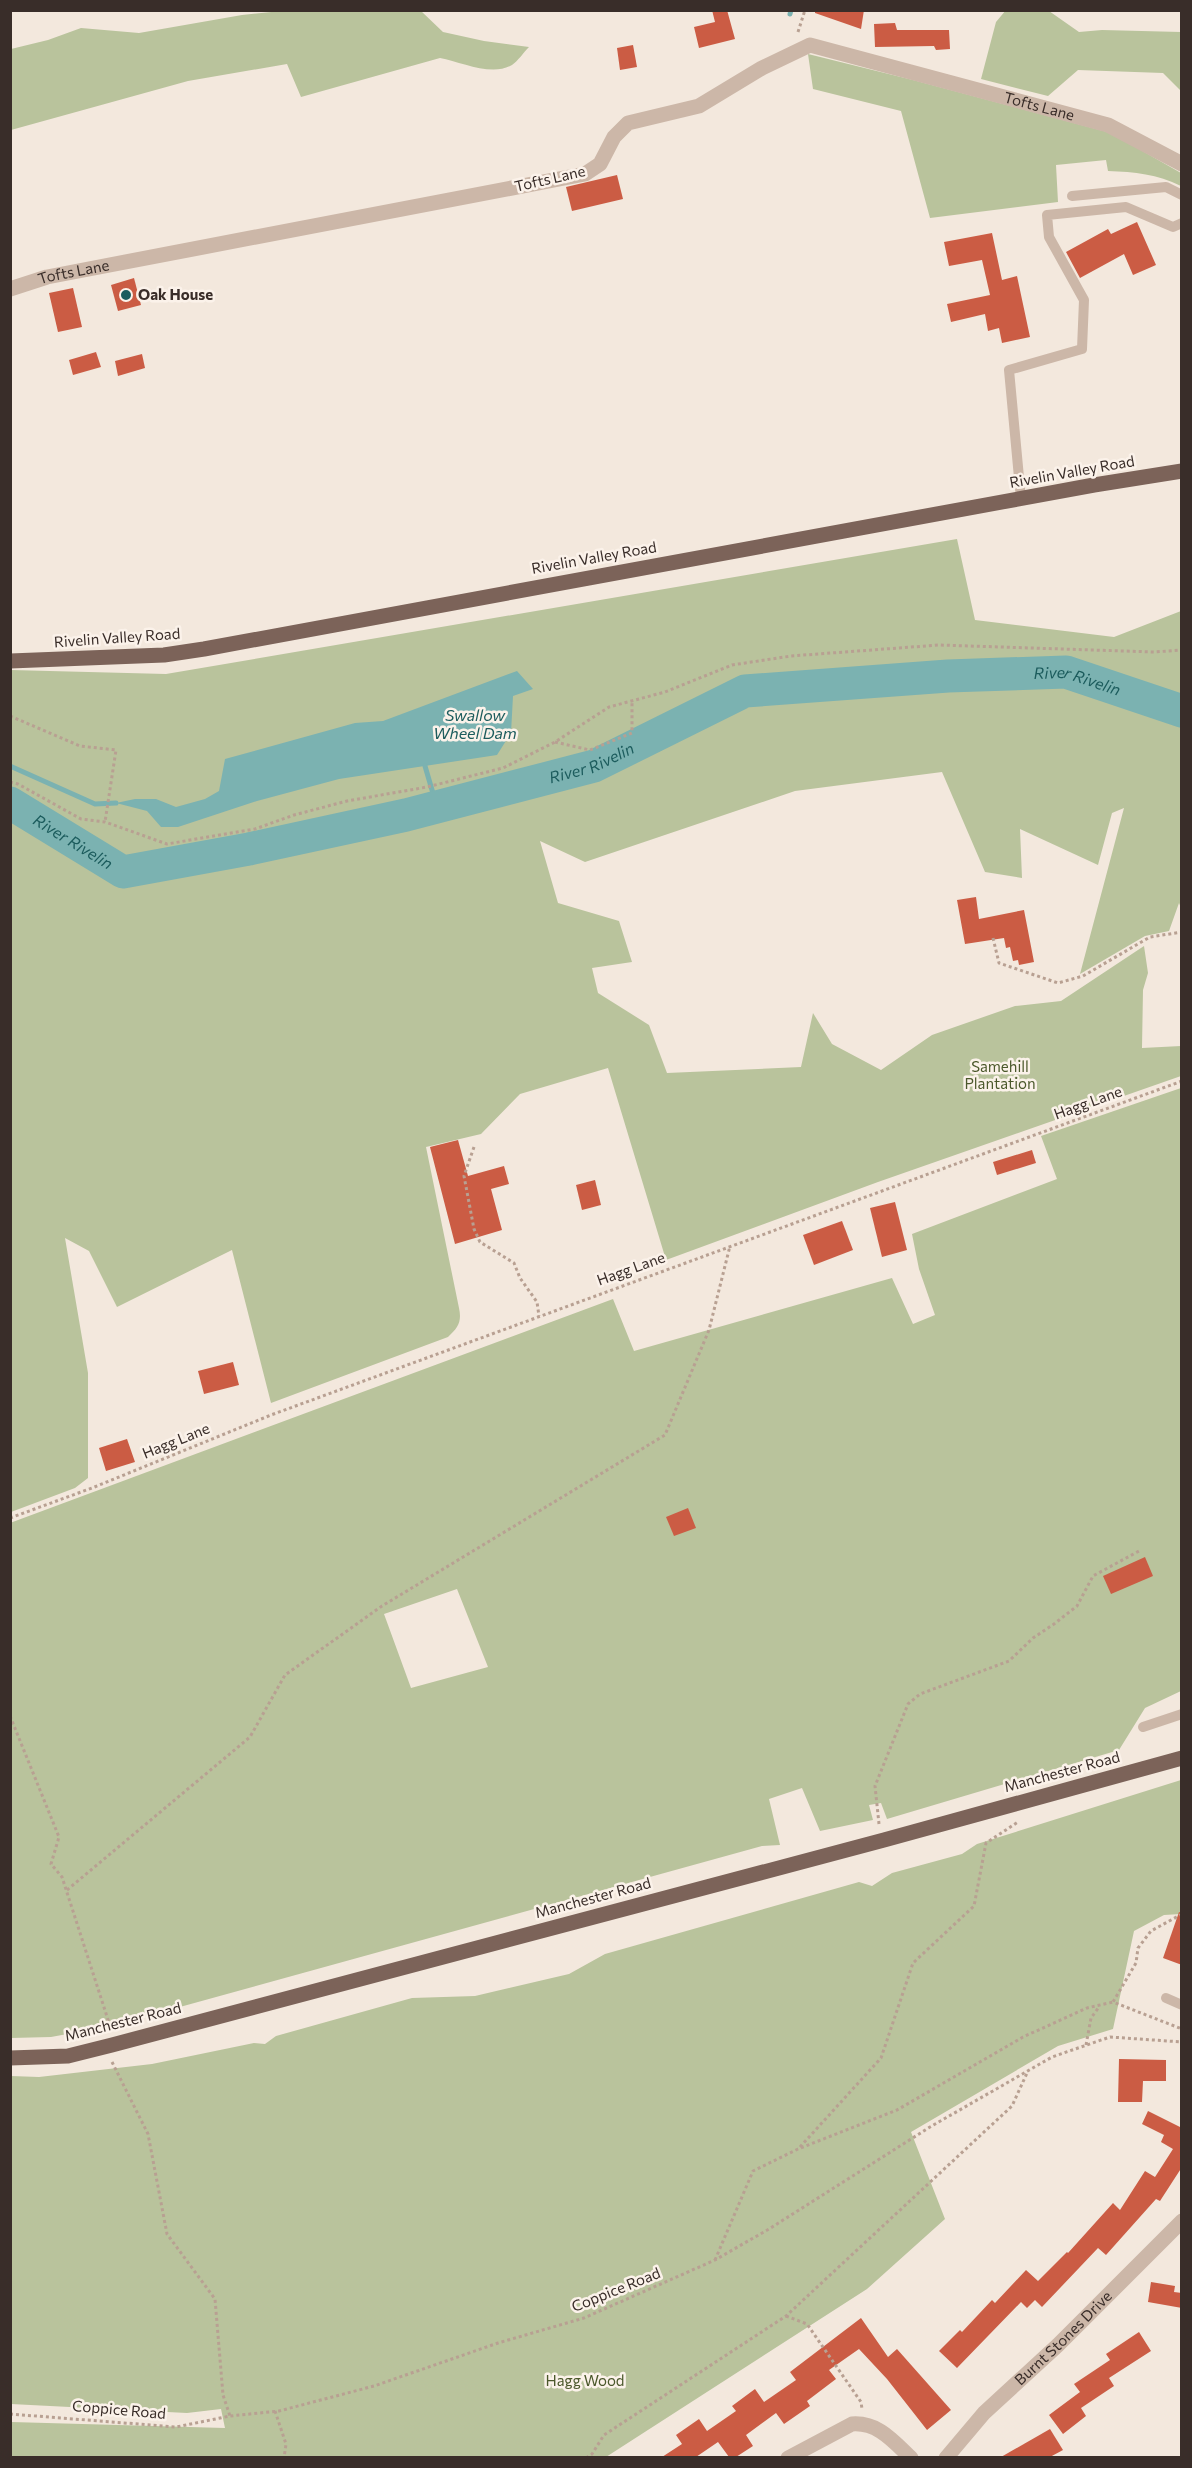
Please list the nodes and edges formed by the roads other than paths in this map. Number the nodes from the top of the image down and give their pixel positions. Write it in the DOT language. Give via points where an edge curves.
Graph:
graph roads {
  1 [pos="1182,164"];
  2 [pos="1182,195"];
  3 [pos="1072,196"];
  4 [pos="1182,223"];
  5 [pos="10,289"];
  6 [pos="1182,471"];
  7 [pos="1022,499"];
  8 [pos="10,661"];
  9 [pos="1182,1714"];
  10 [pos="1143,1727"];
  11 [pos="1182,1758"];
  12 [pos="1166,1998"];
  13 [pos="1182,2005"];
  14 [pos="10,2058"];
  15 [pos="1179,2229"];
  16 [pos="788,2457"];
  17 [pos="911,2457"];
  18 [pos="946,2457"];
  1 -- 5 [label="street, Tofts Lane" via="1108,125 810,45 699,106 628,123 614,137 600,164 585,174 47,277"];
  2 -- 3 [label="lane" via="1166,187"];
  4 -- 7 [label="lane" via="1173,227 1125,207 1047,215 1049,237 1084,300 1082,349 1009,370"];
  6 -- 7 [label="main road, Rivelin Valley Road"];
  7 -- 8 [label="main road, Rivelin Valley Road" via="204,649 155,656"];
  9 -- 10 [label="lane"];
  11 -- 14 [label="main road, Manchester Road" via="112,2045 68,2056"];
  12 -- 13 [label="lane"];
  15 -- 18 [label="street, Burnt Stones Drive" via="984,2413"];
  16 -- 17 [label="street" via="852,2424 863,2423 877,2427"];
}
